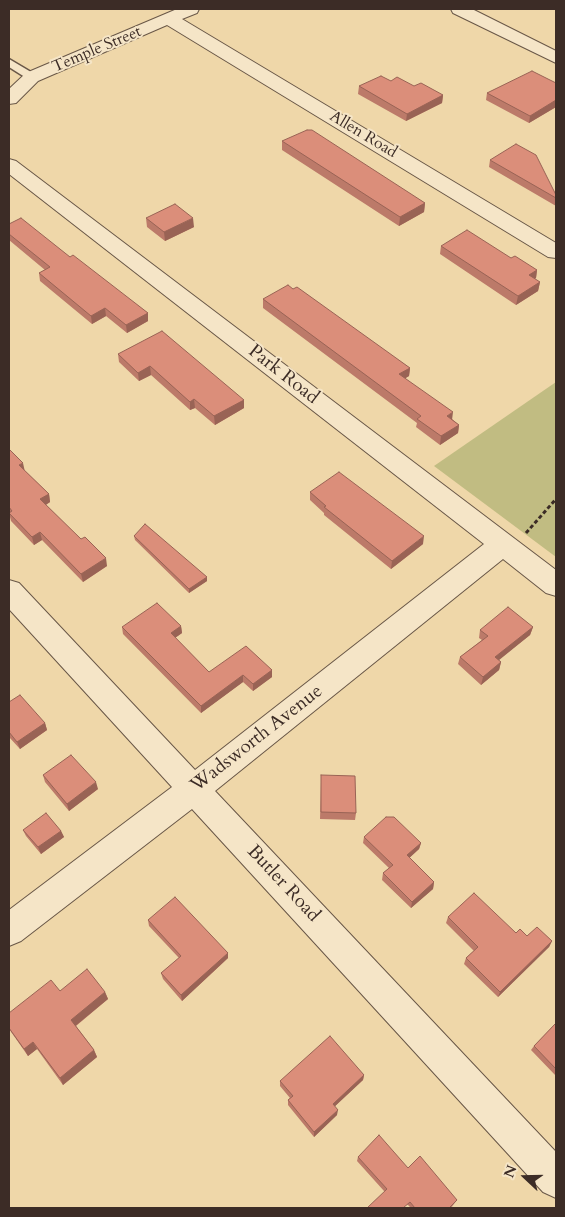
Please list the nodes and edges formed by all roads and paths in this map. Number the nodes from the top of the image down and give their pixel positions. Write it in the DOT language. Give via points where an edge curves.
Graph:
graph roads {
  1 [pos="190,9"];
  2 [pos="459,9"];
  3 [pos="169,19"];
  4 [pos="556,58"];
  5 [pos="9,62"];
  6 [pos="32,77"];
  7 [pos="9,99"];
  8 [pos="9,165"];
  9 [pos="556,252"];
  10 [pos="556,499"];
  11 [pos="507,547"];
  12 [pos="556,586"];
  13 [pos="9,590"];
  14 [pos="195,788"];
  15 [pos="9,930"];
  16 [pos="556,1179"];
  1 -- 3 [label="street, Temple Street"];
  2 -- 4 [label="street"];
  3 -- 6 [label="street, Temple Street"];
  3 -- 9 [label="street, Allen Road"];
  5 -- 6 [label="lane"];
  6 -- 7 [label="street, Temple Street"];
  8 -- 11 [label="street, Park Road"];
  10 -- 11 [label="path"];
  11 -- 12 [label="street, Park Road"];
  11 -- 14 [label="street, Wadsworth Avenue"];
  13 -- 14 [label="street, Butler Road"];
  14 -- 15 [label="street, Wadsworth Avenue"];
  14 -- 16 [label="street, Butler Road"];
}
